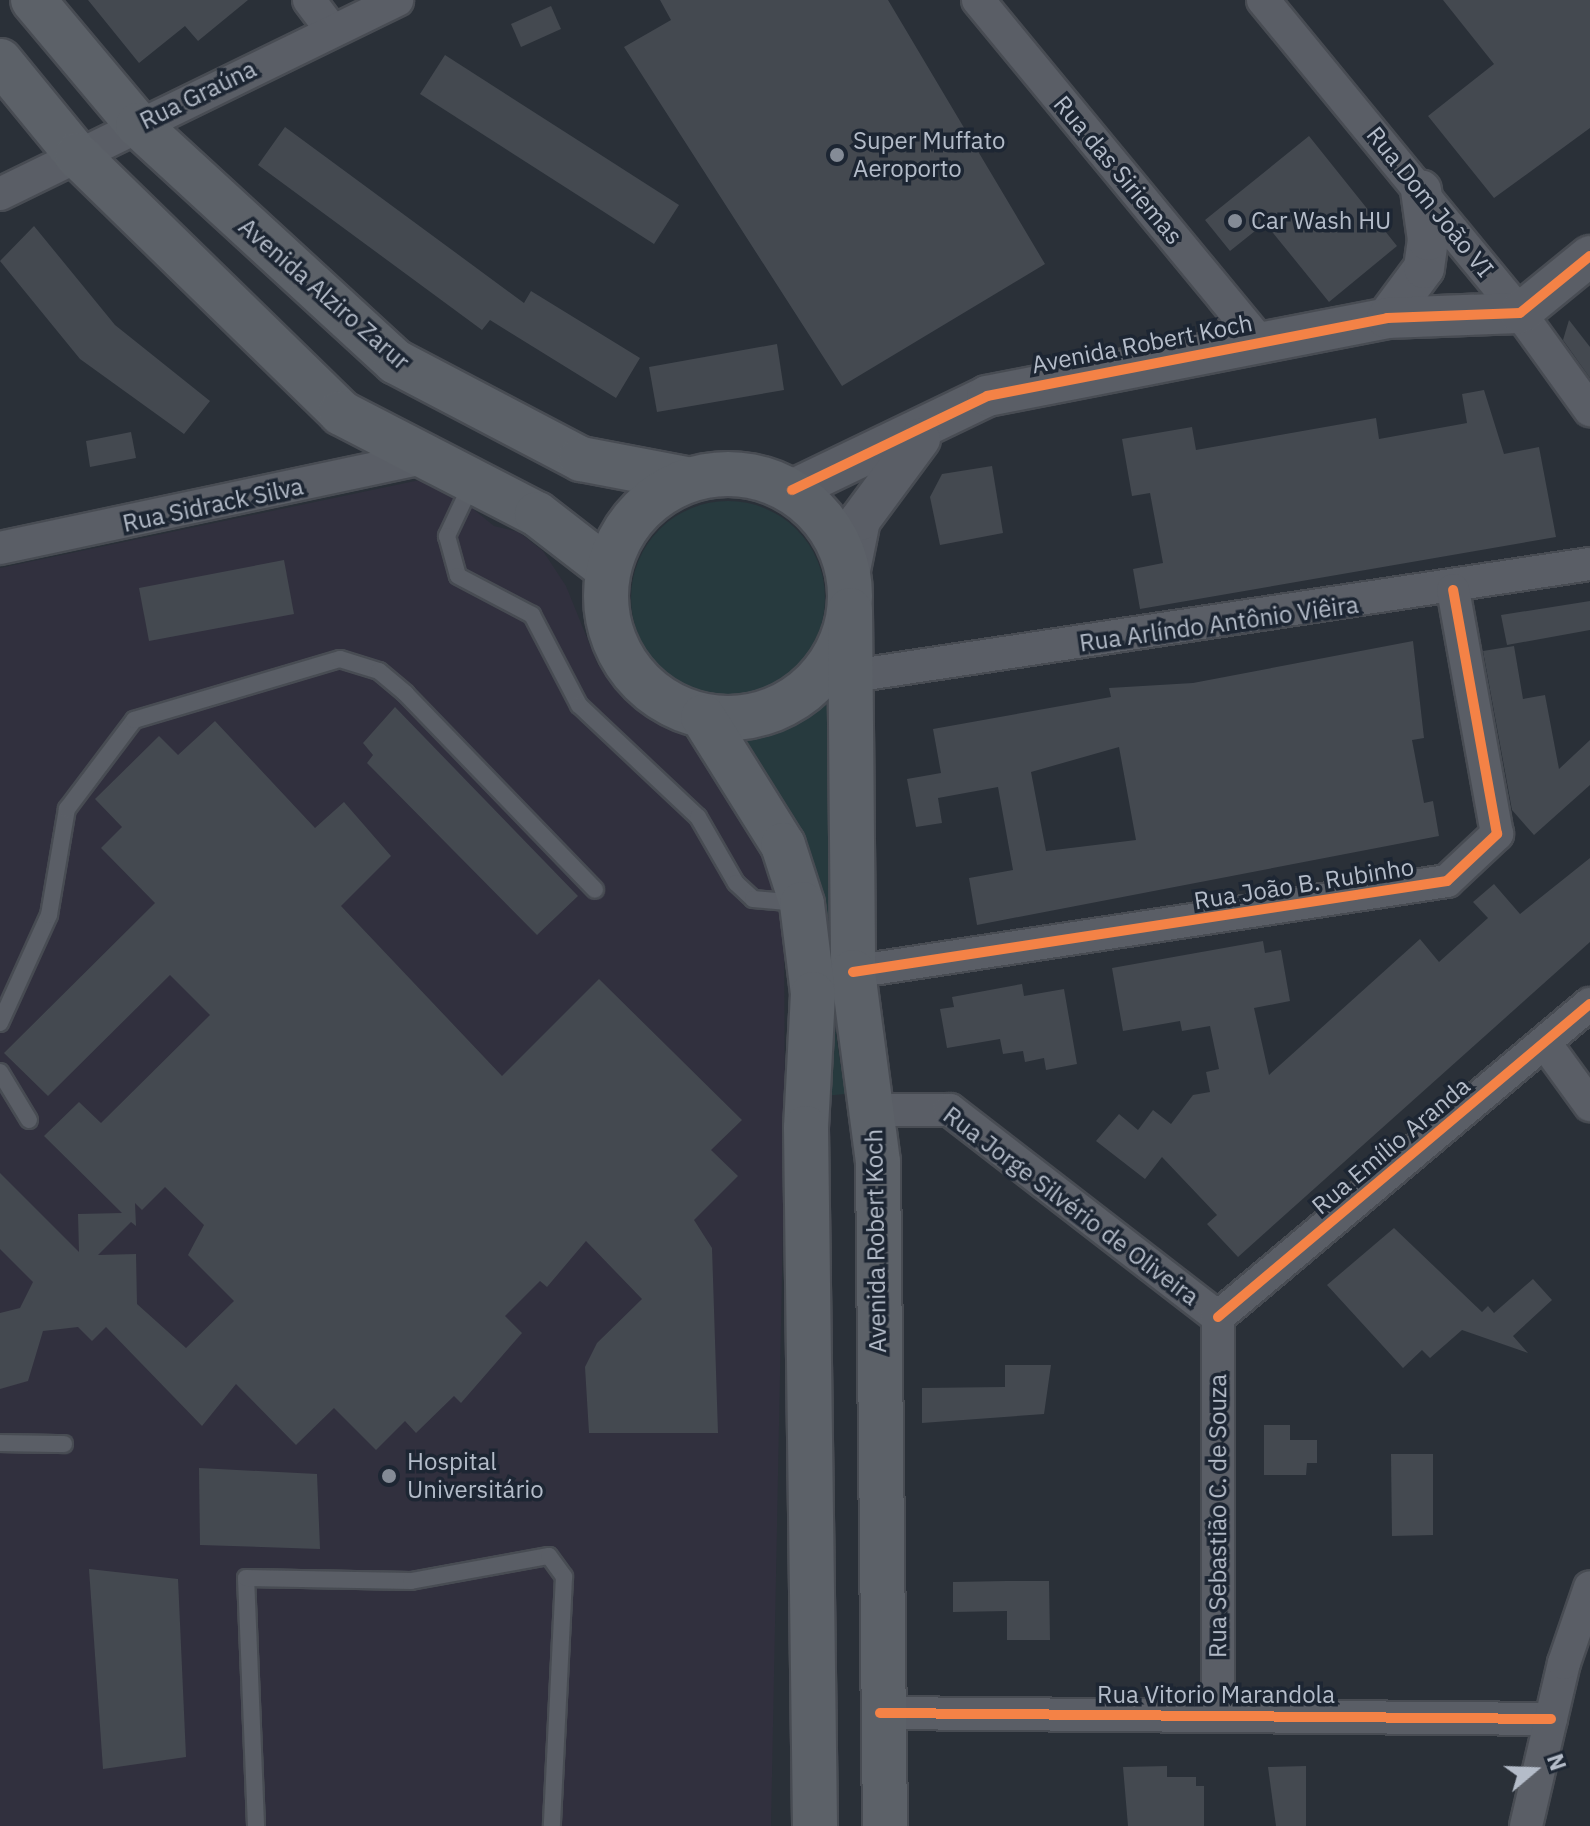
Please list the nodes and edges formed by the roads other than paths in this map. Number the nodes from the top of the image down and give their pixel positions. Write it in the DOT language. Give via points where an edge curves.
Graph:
graph roads {
  1 [pos="33,0"];
  2 [pos="309,0"];
  3 [pos="397,0"];
  4 [pos="978,0"];
  5 [pos="1263,0"];
  6 [pos="331,29"];
  7 [pos="0,61"];
  8 [pos="138,125"];
  9 [pos="77,155"];
  10 [pos="1421,190"];
  11 [pos="0,194"];
  12 [pos="1590,256"];
  13 [pos="1520,313"];
  14 [pos="1387,318"];
  15 [pos="1258,340"];
  16 [pos="1590,410"];
  17 [pos="942,415"];
  18 [pos="425,458"];
  19 [pos="686,479"];
  20 [pos="472,481"];
  21 [pos="792,490"];
  22 [pos="0,548"];
  23 [pos="1590,564"];
  24 [pos="608,569"];
  25 [pos="1453,590"];
  26 [pos="850,592"];
  27 [pos="846,677"];
  28 [pos="703,717"];
  29 [pos="595,890"];
  30 [pos="802,904"];
  31 [pos="853,972"];
  32 [pos="1590,1004"];
  33 [pos="0,1023"];
  34 [pos="1545,1043"];
  35 [pos="0,1072"];
  36 [pos="1590,1105"];
  37 [pos="873,1110"];
  38 [pos="29,1120"];
  39 [pos="807,1146"];
  40 [pos="878,1162"];
  41 [pos="1218,1317"];
  42 [pos="0,1443"];
  43 [pos="64,1444"];
  44 [pos="1590,1587"];
  45 [pos="880,1713"];
  46 [pos="1218,1715"];
  47 [pos="1551,1719"];
  48 [pos="256,1826"];
  49 [pos="552,1826"];
  50 [pos="815,1826"];
  51 [pos="885,1826"];
  52 [pos="1526,1826"];
  1 -- 8 [label="main road, Avenida Alziro Zarur"];
  2 -- 6 [label="street"];
  3 -- 6 [label="street, Rua Graúna"];
  4 -- 15 [label="street, Rua das Siriemas"];
  5 -- 10 [label="street, Rua Dom João VI"];
  6 -- 8 [label="street, Rua Graúna"];
  7 -- 9 [label="main road"];
  8 -- 9 [label="street, Rua Graúna"];
  8 -- 19 [label="main road, Avenida Alziro Zarur" via="396,362 581,459"];
  9 -- 11 [label="street, Rua Graúna"];
  9 -- 18 [label="main road" via="341,413"];
  10 -- 13 [label="street, Rua Dom João VI"];
  10 -- 14 [label="street" via="1428,240 1424,268"];
  12 -- 13 [label="street"];
  13 -- 14 [label="street, Avenida Robert Koch"];
  13 -- 16 [label="street, Rua Dom João VI"];
  14 -- 15 [label="street, Avenida Robert Koch"];
  15 -- 17 [label="street, Avenida Robert Koch" via="987,396"];
  17 -- 21 [label="street, Avenida Robert Koch"];
  17 -- 26 [label="street, Avenida Robert Koch" via="890,472 860,520"];
  18 -- 20 [label="main road"];
  18 -- 22 [label="street, Rua Sidrack Silva"];
  19 -- 21 [label="main road" via="758,476"];
  19 -- 24 [label="main road" via="651,499 623,530"];
  20 -- 24 [label="main road" via="537,514"];
  20 -- 30 [label="lane" via="447,536 458,576 532,615 579,705 698,817 736,883 753,899"];
  21 -- 26 [label="main road" via="825,522"];
  23 -- 25 [label="street, Rua Arlíndo Antônio Viêira"];
  24 -- 28 [label="main road" via="605,607 615,645 636,678 666,703"];
  25 -- 27 [label="street, Rua Arlíndo Antônio Viêira"];
  25 -- 31 [label="street, Rua João B. Rubinho" via="1497,834 1447,881"];
  26 -- 27 [label="main road, Avenida Robert Koch"];
  26 -- 28 [label="main road" via="839,649 815,683 782,707 743,719"];
  27 -- 31 [label="main road, Avenida Robert Koch"];
  28 -- 30 [label="main road" via="765,808"];
  29 -- 33 [label="lane" via="406,694 379,671 340,659 134,720 67,809 49,915"];
  30 -- 39 [label="main road" via="813,994"];
  31 -- 37 [label="main road, Avenida Robert Koch"];
  32 -- 34 [label="street, Rua Emílio Aranda"];
  34 -- 36 [label="street"];
  34 -- 41 [label="street, Rua Emílio Aranda"];
  35 -- 38 [label="lane"];
  37 -- 39 [label="main road"];
  37 -- 40 [label="main road, Avenida Robert Koch"];
  37 -- 41 [label="street, Rua Jorge Silvério de Oliveira" via="942,1105"];
  39 -- 40 [label="main road"];
  39 -- 50 [label="main road"];
  40 -- 45 [label="main road, Avenida Robert Koch"];
  41 -- 46 [label="street, Rua Sebastião C. de Souza"];
  42 -- 43 [label="lane"];
  44 -- 47 [label="street"];
  45 -- 46 [label="street, Rua Vitorio Marandola"];
  45 -- 51 [label="main road, Avenida Robert Koch"];
  46 -- 47 [label="street, Rua Vitorio Marandola"];
  47 -- 52 [label="street"];
  48 -- 49 [label="lane" via="246,1578 411,1581 549,1556 564,1577"];
}
